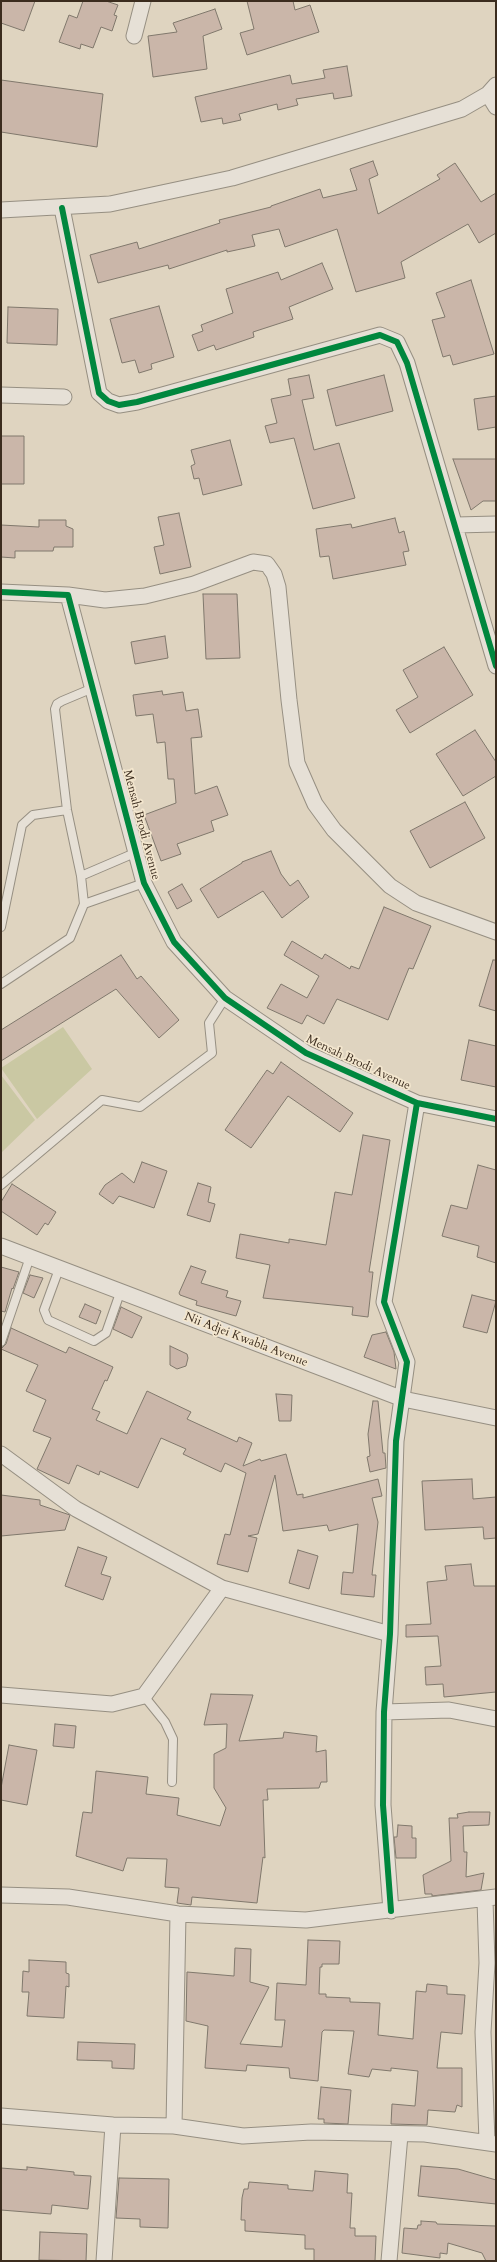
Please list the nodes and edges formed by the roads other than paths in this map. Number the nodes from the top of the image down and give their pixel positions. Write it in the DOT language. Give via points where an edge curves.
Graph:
graph roads {
  1 [pos="143,1"];
  2 [pos="134,36"];
  3 [pos="492,90"];
  4 [pos="496,107"];
  5 [pos="62,208"];
  6 [pos="1,210"];
  7 [pos="1,395"];
  8 [pos="64,397"];
  9 [pos="496,524"];
  10 [pos="456,525"];
  11 [pos="1,592"];
  12 [pos="68,595"];
  13 [pos="496,666"];
  14 [pos="93,688"];
  15 [pos="67,810"];
  16 [pos="137,852"];
  17 [pos="81,876"];
  18 [pos="144,883"];
  19 [pos="84,904"];
  20 [pos="1,927"];
  21 [pos="496,932"];
  22 [pos="1,984"];
  23 [pos="225,998"];
  24 [pos="418,1103"];
  25 [pos="496,1119"];
  26 [pos="1,1185"];
  27 [pos="1,1246"];
  28 [pos="30,1257"];
  29 [pos="59,1269"];
  30 [pos="120,1293"];
  31 [pos="1,1342"];
  32 [pos="403,1399"];
  33 [pos="496,1418"];
  34 [pos="1,1454"];
  35 [pos="222,1588"];
  36 [pos="390,1634"];
  37 [pos="1,1695"];
  38 [pos="144,1696"];
  39 [pos="384,1712"];
  40 [pos="496,1719"];
  41 [pos="172,1782"];
  42 [pos="1,1895"];
  43 [pos="490,1898"];
  44 [pos="391,1911"];
  45 [pos="178,1914"];
  46 [pos="1,2116"];
  47 [pos="113,2125"];
  48 [pos="174,2126"];
  49 [pos="400,2135"];
  50 [pos="492,2143"];
  51 [pos="104,2261"];
  52 [pos="389,2261"];
  1 -- 2 [label="street"];
  3 -- 4 [label="street"];
  3 -- 5 [label="street" via="462,109 232,178 110,204"];
  5 -- 6 [label="street"];
  5 -- 10 [label="street" via="99,393 108,401 119,405 137,402 380,335 397,342 407,363"];
  7 -- 8 [label="street"];
  9 -- 10 [label="street"];
  10 -- 13 [label="street"];
  11 -- 12 [label="street"];
  12 -- 14 [label="street, Mensah Brodi Avenue"];
  12 -- 21 [label="street" via="105,600 145,596 194,584 253,562 267,564 274,574 278,588 297,763 315,804 334,830 390,886 416,903"];
  14 -- 15 [label="lane" via="57,704"];
  14 -- 16 [label="street, Mensah Brodi Avenue"];
  15 -- 17 [label="lane"];
  15 -- 20 [label="lane" via="33,815 22,825"];
  16 -- 17 [label="lane"];
  16 -- 18 [label="street, Mensah Brodi Avenue"];
  17 -- 19 [label="lane"];
  18 -- 19 [label="lane"];
  18 -- 23 [label="street, Mensah Brodi Avenue" via="174,942"];
  19 -- 22 [label="lane" via="70,938"];
  23 -- 24 [label="street, Mensah Brodi Avenue" via="306,1053"];
  23 -- 26 [label="lane" via="209,1023 212,1053 140,1107 102,1100"];
  24 -- 25 [label="street, Mensah Brodi Avenue"];
  24 -- 32 [label="street" via="384,1302 407,1362"];
  27 -- 28 [label="street, Nii Adjei Kwabla Avenue"];
  28 -- 29 [label="street, Nii Adjei Kwabla Avenue"];
  28 -- 31 [label="lane"];
  29 -- 30 [label="street, Nii Adjei Kwabla Avenue"];
  29 -- 30 [label="lane" via="44,1310 48,1320 94,1341 106,1333"];
  30 -- 32 [label="street, Nii Adjei Kwabla Avenue"];
  32 -- 33 [label="street, Nii Adjei Kwabla Avenue"];
  32 -- 36 [label="street" via="396,1441"];
  34 -- 35 [label="street" via="76,1509"];
  35 -- 36 [label="street"];
  35 -- 38 [label="street"];
  36 -- 39 [label="street"];
  37 -- 38 [label="street" via="112,1704"];
  38 -- 41 [label="lane" via="165,1722 173,1739"];
  39 -- 40 [label="street" via="449,1710"];
  39 -- 44 [label="street" via="383,1805"];
  42 -- 45 [label="street" via="68,1897"];
  43 -- 44 [label="street"];
  43 -- 50 [label="street" via="483,2032"];
  44 -- 45 [label="street" via="306,1920"];
  45 -- 48 [label="street"];
  46 -- 47 [label="street"];
  47 -- 48 [label="street"];
  47 -- 51 [label="street"];
  48 -- 49 [label="street" via="243,2136 311,2132"];
  49 -- 50 [label="street" via="425,2134"];
  49 -- 52 [label="street"];
}
